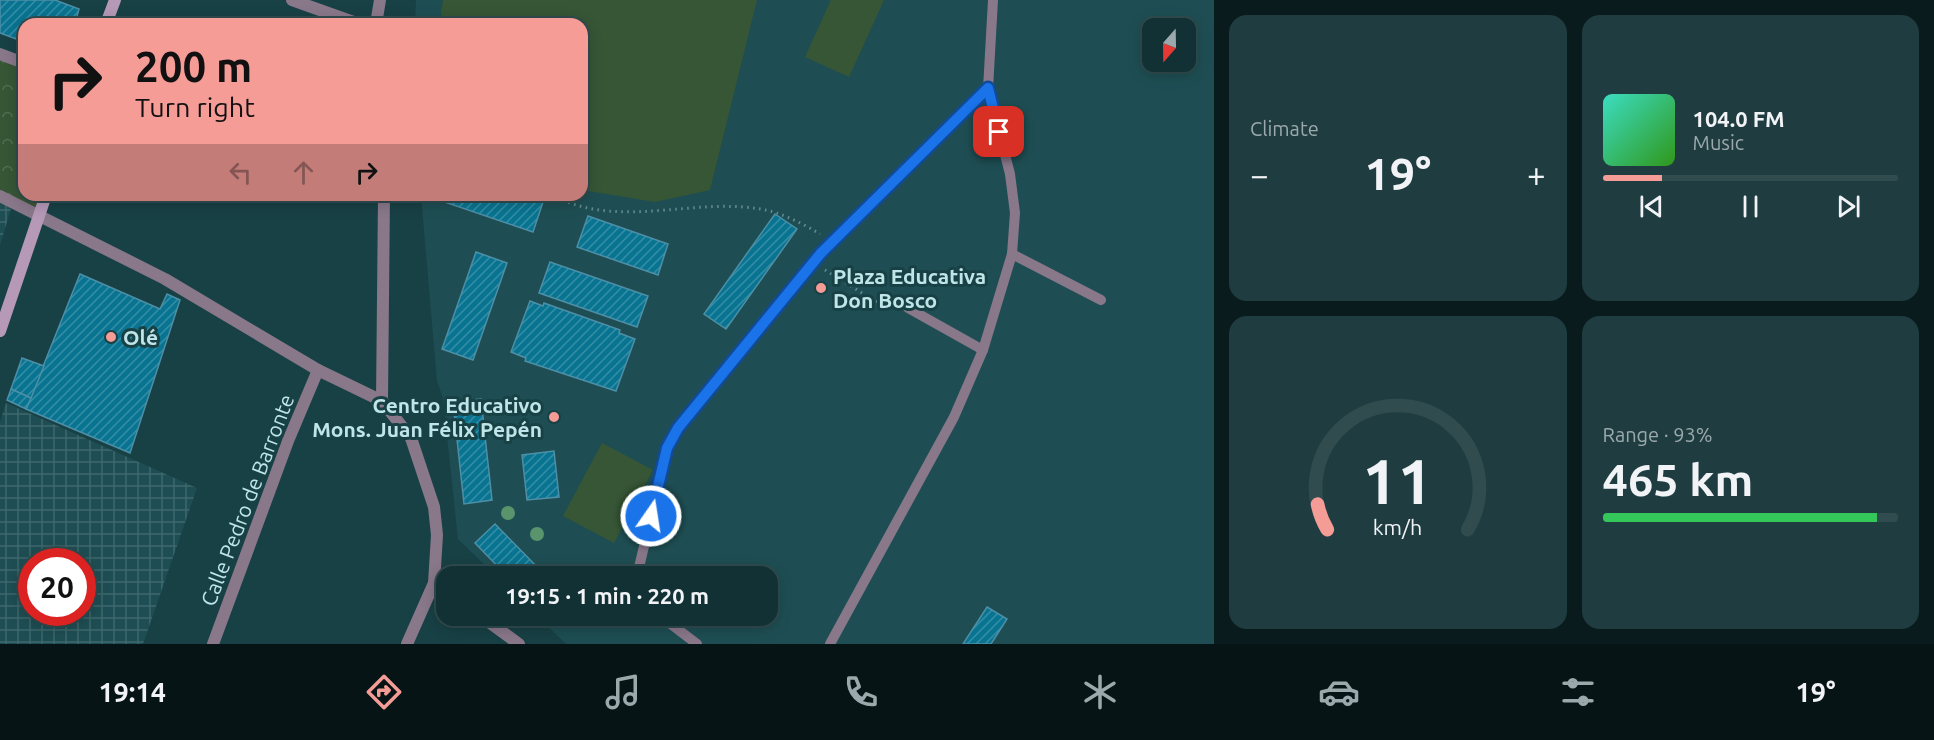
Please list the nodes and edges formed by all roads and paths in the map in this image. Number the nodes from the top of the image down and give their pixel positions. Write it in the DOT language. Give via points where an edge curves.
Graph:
graph roads {
  1 [pos="115,0"];
  2 [pos="292,0"];
  3 [pos="380,0"];
  4 [pos="993,0"];
  5 [pos="108,18"];
  6 [pos="342,18"];
  7 [pos="377,18"];
  8 [pos="0,54"];
  9 [pos="18,61"];
  10 [pos="988,88"];
  11 [pos="0,196"];
  12 [pos="44,201"];
  13 [pos="384,201"];
  14 [pos="568,201"];
  15 [pos="39,215"];
  16 [pos="831,243"];
  17 [pos="1012,254"];
  18 [pos="813,262"];
  19 [pos="1101,300"];
  20 [pos="908,308"];
  21 [pos="0,331"];
  22 [pos="982,350"];
  23 [pos="318,370"];
  24 [pos="382,401"];
  25 [pos="639,566"];
  26 [pos="434,583"];
  27 [pos="494,626"];
  28 [pos="673,626"];
  29 [pos="213,644"];
  30 [pos="407,644"];
  31 [pos="519,644"];
  32 [pos="697,644"];
  33 [pos="830,644"];
  1 -- 5 [label="main road"];
  2 -- 6 [label="street"];
  3 -- 7 [label="street"];
  4 -- 10 [label="lane"];
  8 -- 9 [label="street"];
  10 -- 16 [label="lane"];
  10 -- 17 [label="lane" via="1010,174 1015,213"];
  11 -- 15 [label="street"];
  12 -- 15 [label="main road"];
  13 -- 24 [label="street"];
  14 -- 16 [label="path" via="606,211 640,213 760,209 807,226"];
  15 -- 21 [label="main road"];
  15 -- 23 [label="street" via="165,279"];
  16 -- 18 [label="lane"];
  17 -- 19 [label="lane"];
  17 -- 22 [label="lane"];
  18 -- 20 [label="path" via="875,300"];
  18 -- 25 [label="lane" via="678,428 667,448"];
  20 -- 22 [label="lane"];
  22 -- 33 [label="lane" via="915,494"];
  23 -- 24 [label="street"];
  23 -- 29 [label="street, Calle Pedro de Barronte"];
  24 -- 26 [label="street" via="411,438 426,475 437,534"];
  26 -- 30 [label="street"];
  27 -- 31 [label="street"];
  28 -- 32 [label="lane"];
}
